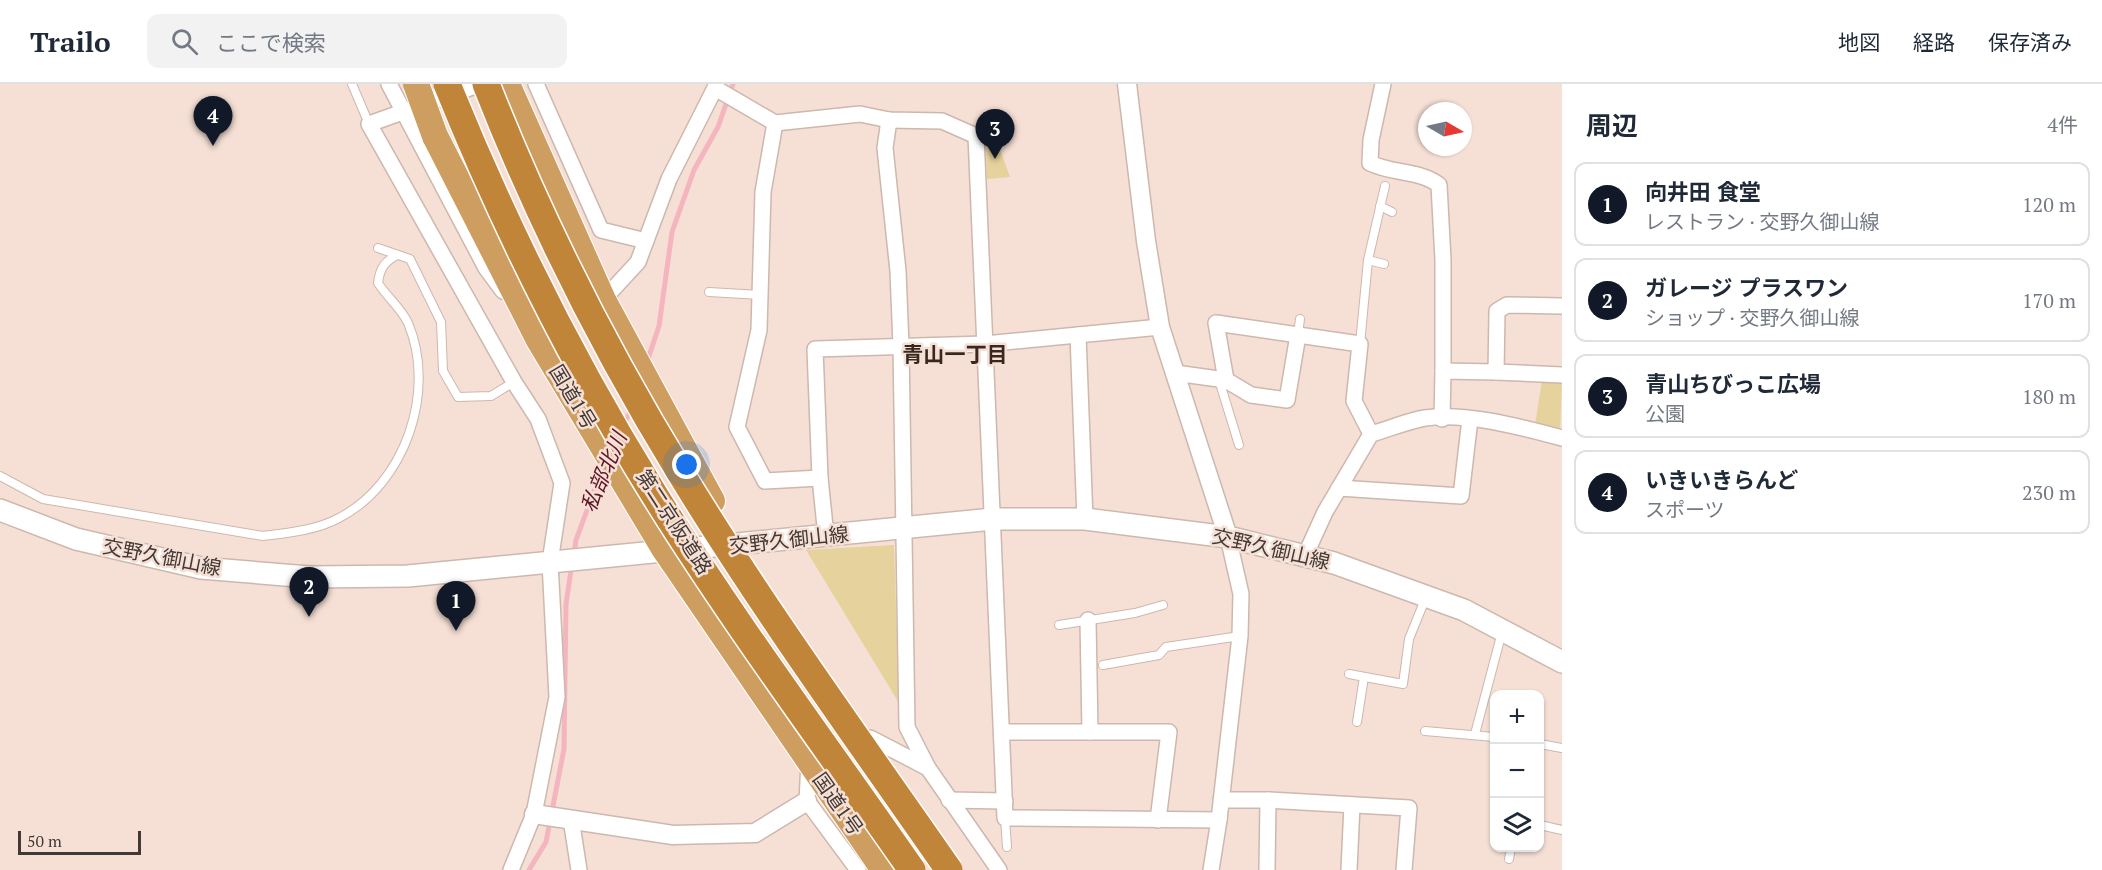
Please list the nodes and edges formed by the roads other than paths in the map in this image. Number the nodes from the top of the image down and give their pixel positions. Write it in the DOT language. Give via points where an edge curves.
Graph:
graph roads {
  1 [pos="352,84"];
  2 [pos="389,84"];
  3 [pos="416,84"];
  4 [pos="447,84"];
  5 [pos="481,84"];
  6 [pos="486,84"];
  7 [pos="536,84"];
  8 [pos="1127,84"];
  9 [pos="1383,84"];
  10 [pos="712,85"];
  11 [pos="510,93"];
  12 [pos="404,110"];
  13 [pos="889,120"];
  14 [pos="775,123"];
  15 [pos="369,124"];
  16 [pos="1385,186"];
  17 [pos="1380,206"];
  18 [pos="1392,212"];
  19 [pos="646,241"];
  20 [pos="378,248"];
  21 [pos="397,255"];
  22 [pos="1368,260"];
  23 [pos="1384,264"];
  24 [pos="709,292"];
  25 [pos="760,294"];
  26 [pos="603,300"];
  27 [pos="1562,306"];
  28 [pos="1300,319"];
  29 [pos="1160,327"];
  30 [pos="1078,335"];
  31 [pos="1298,335"];
  32 [pos="538,340"];
  33 [pos="985,344"];
  34 [pos="1360,344"];
  35 [pos="901,346"];
  36 [pos="1443,370"];
  37 [pos="1496,372"];
  38 [pos="1175,373"];
  39 [pos="1562,375"];
  40 [pos="1223,380"];
  41 [pos="514,381"];
  42 [pos="1443,418"];
  43 [pos="1470,419"];
  44 [pos="1371,434"];
  45 [pos="1562,438"];
  46 [pos="1239,445"];
  47 [pos="0,476"];
  48 [pos="820,478"];
  49 [pos="1339,488"];
  50 [pos="0,510"];
  51 [pos="993,519"];
  52 [pos="1085,519"];
  53 [pos="902,528"];
  54 [pos="826,536"];
  55 [pos="1228,537"];
  56 [pos="738,546"];
  57 [pos="665,550"];
  58 [pos="1305,556"];
  59 [pos="550,562"];
  60 [pos="1426,596"];
  61 [pos="1163,605"];
  62 [pos="1088,620"];
  63 [pos="1059,625"];
  64 [pos="1503,629"];
  65 [pos="1239,636"];
  66 [pos="1562,662"];
  67 [pos="1103,665"];
  68 [pos="1349,674"];
  69 [pos="1364,676"];
  70 [pos="1357,722"];
  71 [pos="1425,731"];
  72 [pos="1002,732"];
  73 [pos="1090,732"];
  74 [pos="1474,734"];
  75 [pos="1490,736"];
  76 [pos="870,738"];
  77 [pos="1544,745"];
  78 [pos="1562,748"];
  79 [pos="809,762"];
  80 [pos="928,768"];
  81 [pos="950,800"];
  82 [pos="1221,800"];
  83 [pos="1268,800"];
  84 [pos="807,801"];
  85 [pos="1005,801"];
  86 [pos="1352,805"];
  87 [pos="534,814"];
  88 [pos="1005,818"];
  89 [pos="571,819"];
  90 [pos="1158,820"];
  91 [pos="1220,820"];
  92 [pos="1544,826"];
  93 [pos="1562,830"];
  94 [pos="1007,847"];
  95 [pos="1510,852"];
  96 [pos="1509,859"];
  97 [pos="511,870"];
  98 [pos="579,870"];
  99 [pos="858,870"];
  100 [pos="884,870"];
  101 [pos="912,870"];
  102 [pos="949,870"];
  103 [pos="962,870"];
  104 [pos="999,870"];
  105 [pos="1211,870"];
  106 [pos="1267,870"];
  107 [pos="1350,870"];
  108 [pos="1404,870"];
  1 -- 15 [label="lane"];
  2 -- 12 [label="street"];
  3 -- 32 [label="highway, 国道1号, bridge" via="435,136"];
  4 -- 101 [label="highway, 第二京阪道路, bridge" via="541,288 654,494"];
  5 -- 12 [label="street"];
  6 -- 102 [label="highway, 第二京阪道路, bridge" via="570,273 681,475"];
  7 -- 19 [label="street" via="600,230"];
  8 -- 29 [label="street"];
  9 -- 36 [label="street" via="1370,163 1385,170 1429,177 1439,185"];
  10 -- 14 [label="street"];
  10 -- 19 [label="street"];
  11 -- 26 [label="highway"];
  12 -- 15 [label="street"];
  12 -- 32 [label="street" via="486,267"];
  13 -- 14 [label="street" via="860,114"];
  13 -- 33 [label="street" via="942,121 976,136"];
  13 -- 35 [label="street" via="885,148 898,271"];
  14 -- 25 [label="street" via="763,192"];
  15 -- 41 [label="street"];
  16 -- 17 [label="lane"];
  17 -- 18 [label="lane"];
  17 -- 22 [label="lane"];
  19 -- 26 [label="street" via="638,262"];
  20 -- 21 [label="lane"];
  21 -- 41 [label="lane" via="410,259 441,322 443,371 458,397 491,396"];
  21 -- 47 [label="lane" via="380,269 378,283 407,320 416,343 416,416 407,442 388,474 364,501 338,519 263,536 43,499"];
  22 -- 23 [label="lane"];
  22 -- 34 [label="lane"];
  24 -- 25 [label="lane"];
  25 -- 48 [label="street" via="759,330 737,427 765,481"];
  26 -- 56 [label="highway"];
  27 -- 37 [label="street" via="1507,305 1497,310"];
  28 -- 31 [label="lane"];
  29 -- 30 [label="street"];
  29 -- 38 [label="street"];
  30 -- 33 [label="street"];
  30 -- 52 [label="street"];
  31 -- 34 [label="street"];
  31 -- 40 [label="street" via="1287,400 1251,395"];
  31 -- 40 [label="street" via="1216,324"];
  32 -- 57 [label="highway, 国道1号"];
  33 -- 35 [label="street"];
  33 -- 51 [label="street"];
  34 -- 44 [label="street" via="1354,401"];
  35 -- 48 [label="street" via="815,348"];
  35 -- 53 [label="street"];
  36 -- 37 [label="street"];
  36 -- 42 [label="street"];
  37 -- 39 [label="street"];
  38 -- 40 [label="street"];
  38 -- 55 [label="street"];
  40 -- 46 [label="lane"];
  41 -- 59 [label="street" via="538,419 562,483"];
  42 -- 43 [label="street"];
  42 -- 44 [label="street" via="1425,418"];
  43 -- 45 [label="street"];
  43 -- 49 [label="street" via="1461,496"];
  44 -- 49 [label="street"];
  48 -- 54 [label="street"];
  49 -- 58 [label="street"];
  50 -- 59 [label="main road, 交野久御山線" via="76,539 201,568 309,577 408,576"];
  51 -- 52 [label="main road, 交野久御山線"];
  51 -- 53 [label="main road, 交野久御山線"];
  51 -- 72 [label="street"];
  52 -- 55 [label="main road, 交野久御山線"];
  53 -- 54 [label="main road, 交野久御山線"];
  53 -- 80 [label="street" via="907,727"];
  54 -- 56 [label="main road, 交野久御山線"];
  55 -- 58 [label="main road, 交野久御山線"];
  55 -- 65 [label="street" via="1241,594"];
  56 -- 57 [label="main road, 交野久御山線"];
  56 -- 76 [label="highway"];
  57 -- 59 [label="main road, 交野久御山線"];
  57 -- 79 [label="highway, 国道1号"];
  58 -- 60 [label="main road, 交野久御山線"];
  59 -- 87 [label="street" via="557,697"];
  60 -- 64 [label="main road, 交野久御山線"];
  60 -- 69 [label="lane" via="1409,639 1403,684"];
  61 -- 62 [label="lane"];
  62 -- 63 [label="lane"];
  62 -- 73 [label="street"];
  64 -- 66 [label="main road, 交野久御山線"];
  64 -- 74 [label="lane"];
  65 -- 67 [label="lane" via="1166,646 1158,655"];
  65 -- 82 [label="street"];
  68 -- 69 [label="lane"];
  69 -- 70 [label="lane"];
  71 -- 74 [label="lane"];
  72 -- 73 [label="street"];
  72 -- 85 [label="street"];
  73 -- 90 [label="street" via="1169,732"];
  74 -- 75 [label="lane"];
  76 -- 80 [label="street"];
  76 -- 103 [label="highway"];
  77 -- 78 [label="lane"];
  79 -- 84 [label="street"];
  79 -- 100 [label="highway, 国道1号"];
  80 -- 81 [label="street"];
  81 -- 85 [label="street"];
  81 -- 104 [label="street"];
  82 -- 83 [label="street"];
  82 -- 91 [label="street"];
  83 -- 86 [label="street"];
  83 -- 106 [label="street"];
  84 -- 89 [label="street" via="755,833 673,835"];
  84 -- 99 [label="street"];
  85 -- 88 [label="street"];
  86 -- 107 [label="street"];
  86 -- 108 [label="street" via="1409,808"];
  87 -- 89 [label="street"];
  87 -- 97 [label="street"];
  88 -- 90 [label="street"];
  88 -- 94 [label="lane"];
  89 -- 98 [label="street"];
  90 -- 91 [label="street"];
  91 -- 105 [label="street"];
  92 -- 93 [label="lane"];
  95 -- 96 [label="lane"];
}
